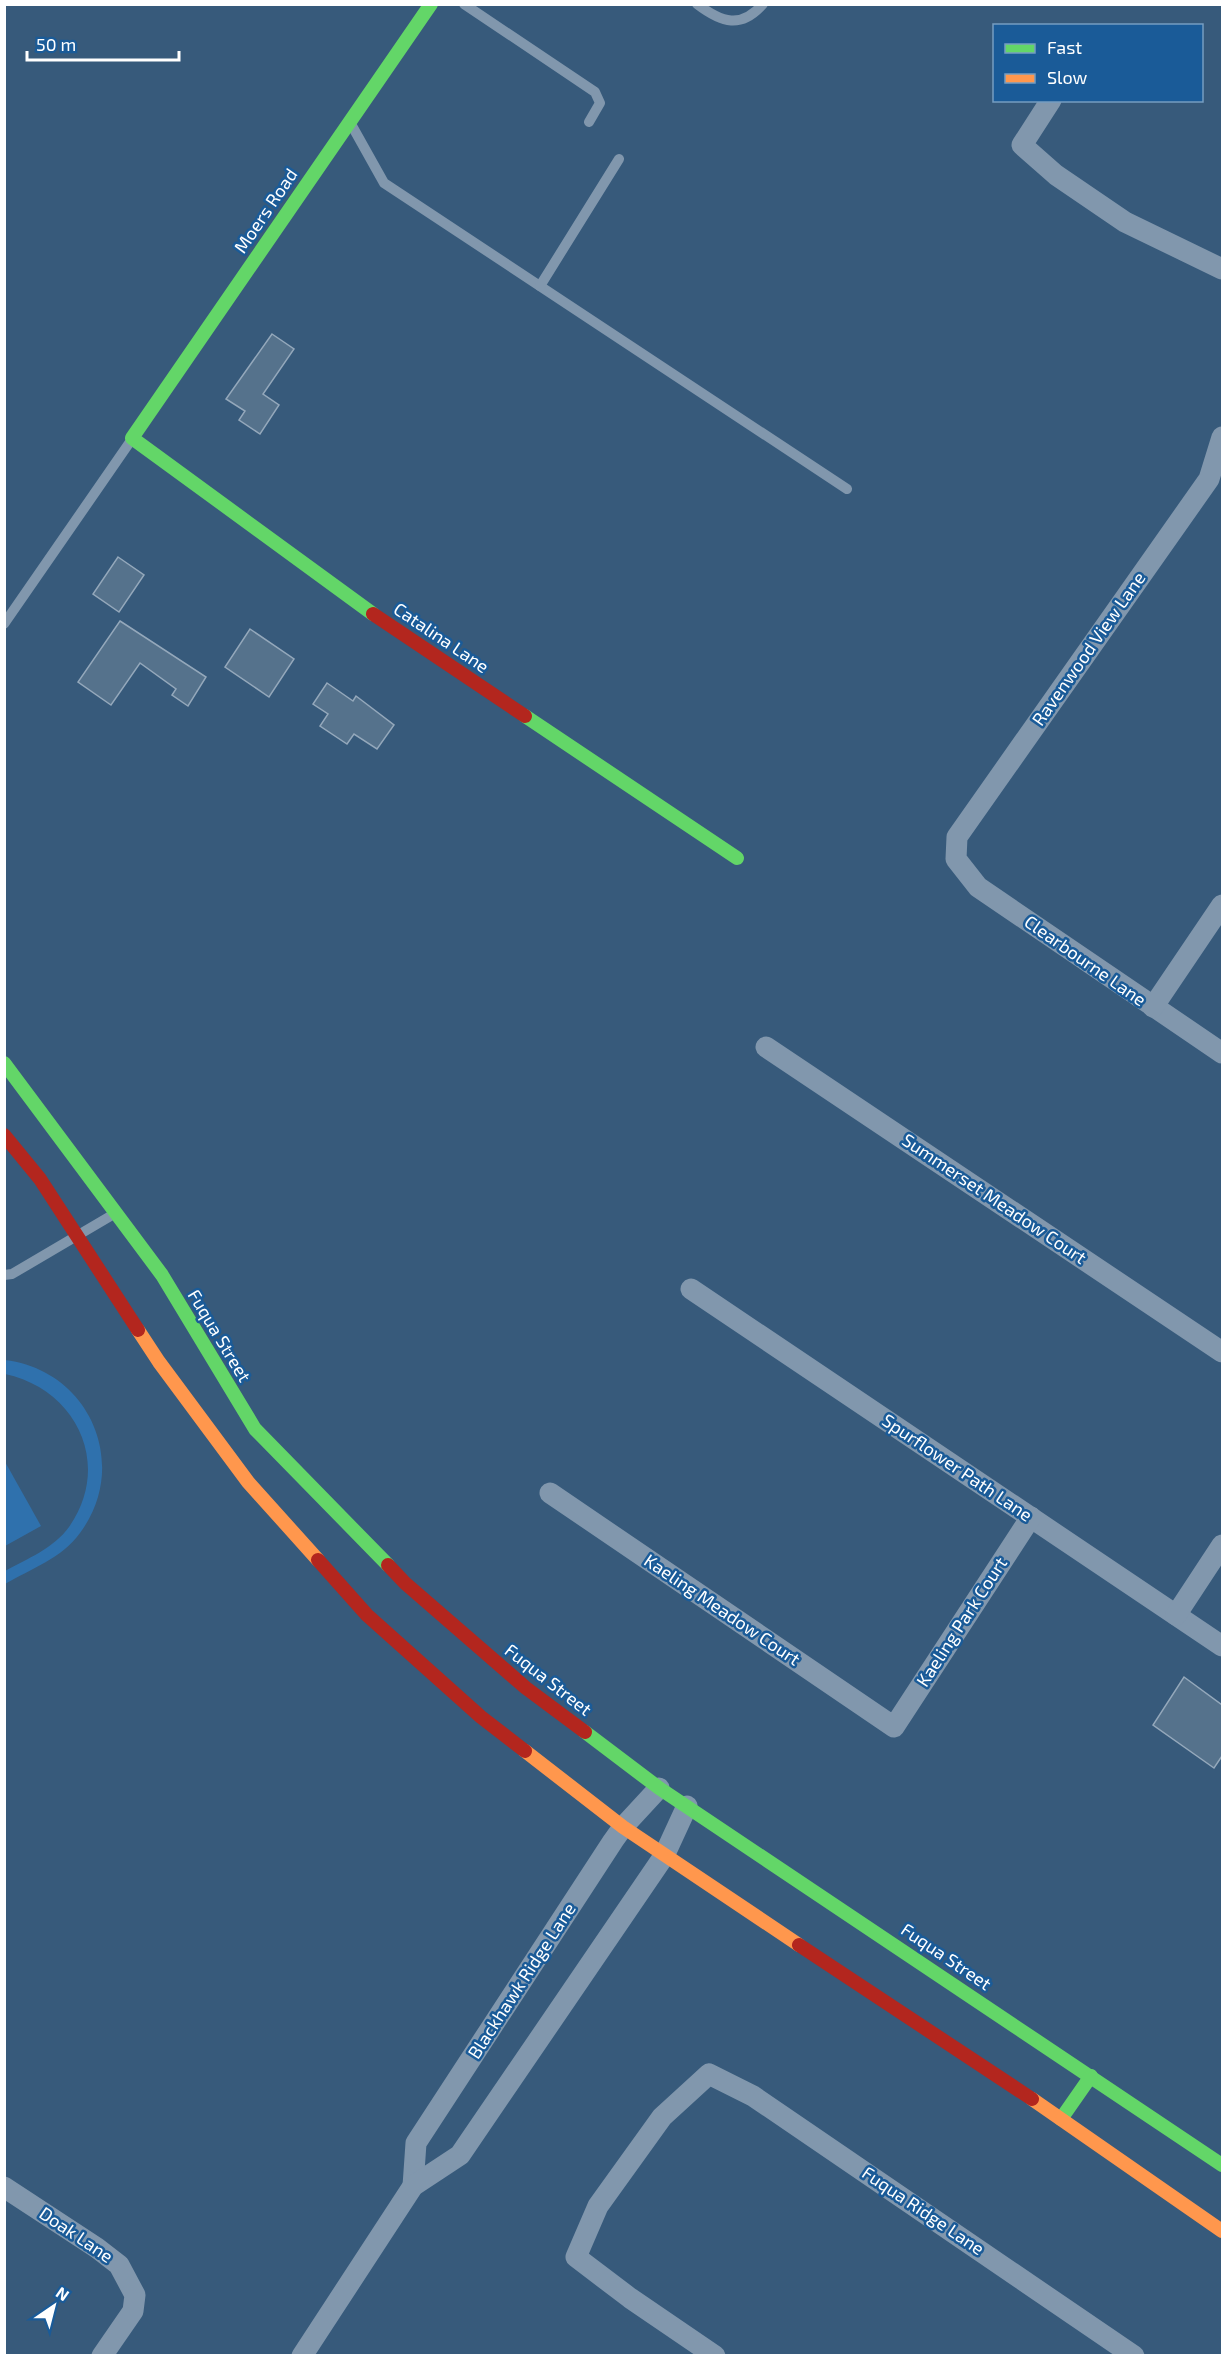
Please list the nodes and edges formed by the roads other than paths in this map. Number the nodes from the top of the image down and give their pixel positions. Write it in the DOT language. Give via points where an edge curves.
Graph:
graph roads {
  1 [pos="431,4"];
  2 [pos="464,4"];
  3 [pos="697,4"];
  4 [pos="764,4"];
  5 [pos="1051,102"];
  6 [pos="350,121"];
  7 [pos="589,122"];
  8 [pos="619,159"];
  9 [pos="1222,269"];
  10 [pos="540,286"];
  11 [pos="1222,437"];
  12 [pos="132,438"];
  13 [pos="847,489"];
  14 [pos="4,624"];
  15 [pos="737,858"];
  16 [pos="956,859"];
  17 [pos="1222,905"];
  18 [pos="1153,1008"];
  19 [pos="766,1047"];
  20 [pos="1222,1053"];
  21 [pos="4,1063"];
  22 [pos="4,1135"];
  23 [pos="116,1213"];
  24 [pos="78,1237"];
  25 [pos="4,1275"];
  26 [pos="691,1289"];
  27 [pos="1222,1352"];
  28 [pos="550,1493"];
  29 [pos="1030,1517"];
  30 [pos="1222,1545"];
  31 [pos="1176,1615"];
  32 [pos="1222,1646"];
  33 [pos="894,1727"];
  34 [pos="659,1788"];
  35 [pos="687,1806"];
  36 [pos="623,1827"];
  37 [pos="664,1856"];
  38 [pos="1091,2076"];
  39 [pos="1061,2119"];
  40 [pos="1222,2165"];
  41 [pos="413,2186"];
  42 [pos="4,2187"];
  43 [pos="1222,2231"];
  44 [pos="102,2355"];
  45 [pos="302,2355"];
  46 [pos="715,2355"];
  47 [pos="1134,2355"];
  1 -- 6 [label="main road, Moers Road"];
  2 -- 7 [label="lane" via="595,92 600,103"];
  3 -- 4 [label="lane" via="711,15 731,22 753,16"];
  5 -- 9 [label="street" via="1022,145 1056,175 1125,222"];
  6 -- 10 [label="lane" via="384,183"];
  6 -- 12 [label="main road, Moers Road"];
  8 -- 10 [label="lane"];
  10 -- 13 [label="lane"];
  11 -- 16 [label="street, Ravenwood View Lane" via="1209,479 957,837"];
  12 -- 14 [label="lane"];
  12 -- 15 [label="main road, Catalina Lane" via="349,598"];
  16 -- 18 [label="street, Clearbourne Lane" via="978,887"];
  17 -- 18 [label="street"];
  18 -- 20 [label="street, Clearbourne Lane"];
  19 -- 27 [label="street, Summerset Meadow Court"];
  21 -- 23 [label="main road, Fuqua Street"];
  22 -- 24 [label="main road" via="40,1179"];
  23 -- 24 [label="lane"];
  23 -- 34 [label="main road, Fuqua Street" via="162,1275 255,1429 405,1583 526,1688"];
  24 -- 25 [label="lane"];
  24 -- 36 [label="main road" via="159,1362 248,1482 368,1615 481,1717"];
  26 -- 29 [label="street, Spurflower Path Lane"];
  28 -- 33 [label="street, Kaeling Meadow Court"];
  29 -- 31 [label="street, Spurflower Path Lane"];
  29 -- 33 [label="street, Kaeling Park Court"];
  30 -- 31 [label="street"];
  31 -- 32 [label="street, Spurflower Path Lane"];
  34 -- 35 [label="main road, Fuqua Street"];
  34 -- 36 [label="street, Blackhawk Ridge Lane"];
  35 -- 37 [label="street, Blackhawk Ridge Lane"];
  35 -- 38 [label="main road, Fuqua Street"];
  36 -- 37 [label="main road"];
  36 -- 41 [label="street, Blackhawk Ridge Lane" via="416,2144"];
  37 -- 39 [label="main road"];
  37 -- 41 [label="street, Blackhawk Ridge Lane" via="460,2155"];
  38 -- 39 [label="main road"];
  38 -- 40 [label="main road, Fuqua Street"];
  39 -- 43 [label="main road"];
  41 -- 45 [label="street, Blackhawk Ridge Lane"];
  42 -- 44 [label="street, Doak Lane" via="119,2265 135,2295 133,2311"];
  46 -- 47 [label="street, Fuqua Ridge Lane" via="576,2257 598,2206 662,2117 708,2074 753,2096"];
}
